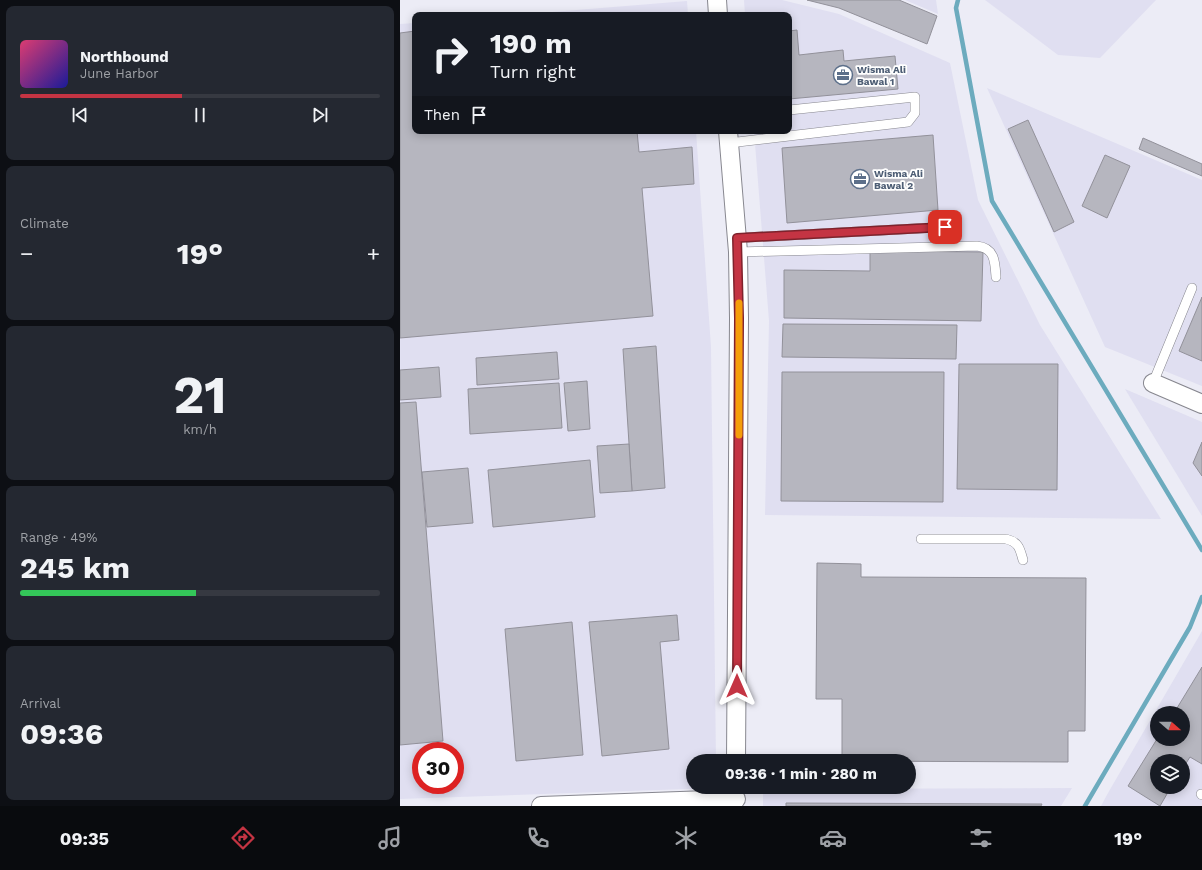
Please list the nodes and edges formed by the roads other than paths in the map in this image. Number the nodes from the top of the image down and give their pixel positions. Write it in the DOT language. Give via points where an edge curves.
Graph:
graph roads {
  1 [pos="717,0"];
  2 [pos="718,12"];
  3 [pos="792,110"];
  4 [pos="792,132"];
  5 [pos="765,134"];
  6 [pos="729,137"];
  7 [pos="945,227"];
  8 [pos="738,245"];
  9 [pos="996,277"];
  10 [pos="1192,288"];
  11 [pos="1153,383"];
  12 [pos="1202,404"];
  13 [pos="921,539"];
  14 [pos="1023,560"];
  15 [pos="736,754"];
  16 [pos="736,797"];
  17 [pos="541,806"];
  1 -- 2 [label="street"];
  3 -- 4 [label="lane" via="915,97 916,113 908,122"];
  5 -- 6 [label="lane"];
  6 -- 8 [label="street"];
  7 -- 8 [label="lane"];
  8 -- 9 [label="lane" via="977,246 989,250 993,255"];
  8 -- 15 [label="street"];
  10 -- 11 [label="lane"];
  11 -- 12 [label="street"];
  13 -- 14 [label="lane" via="1006,539 1017,544"];
  16 -- 17 [label="street"];
}
